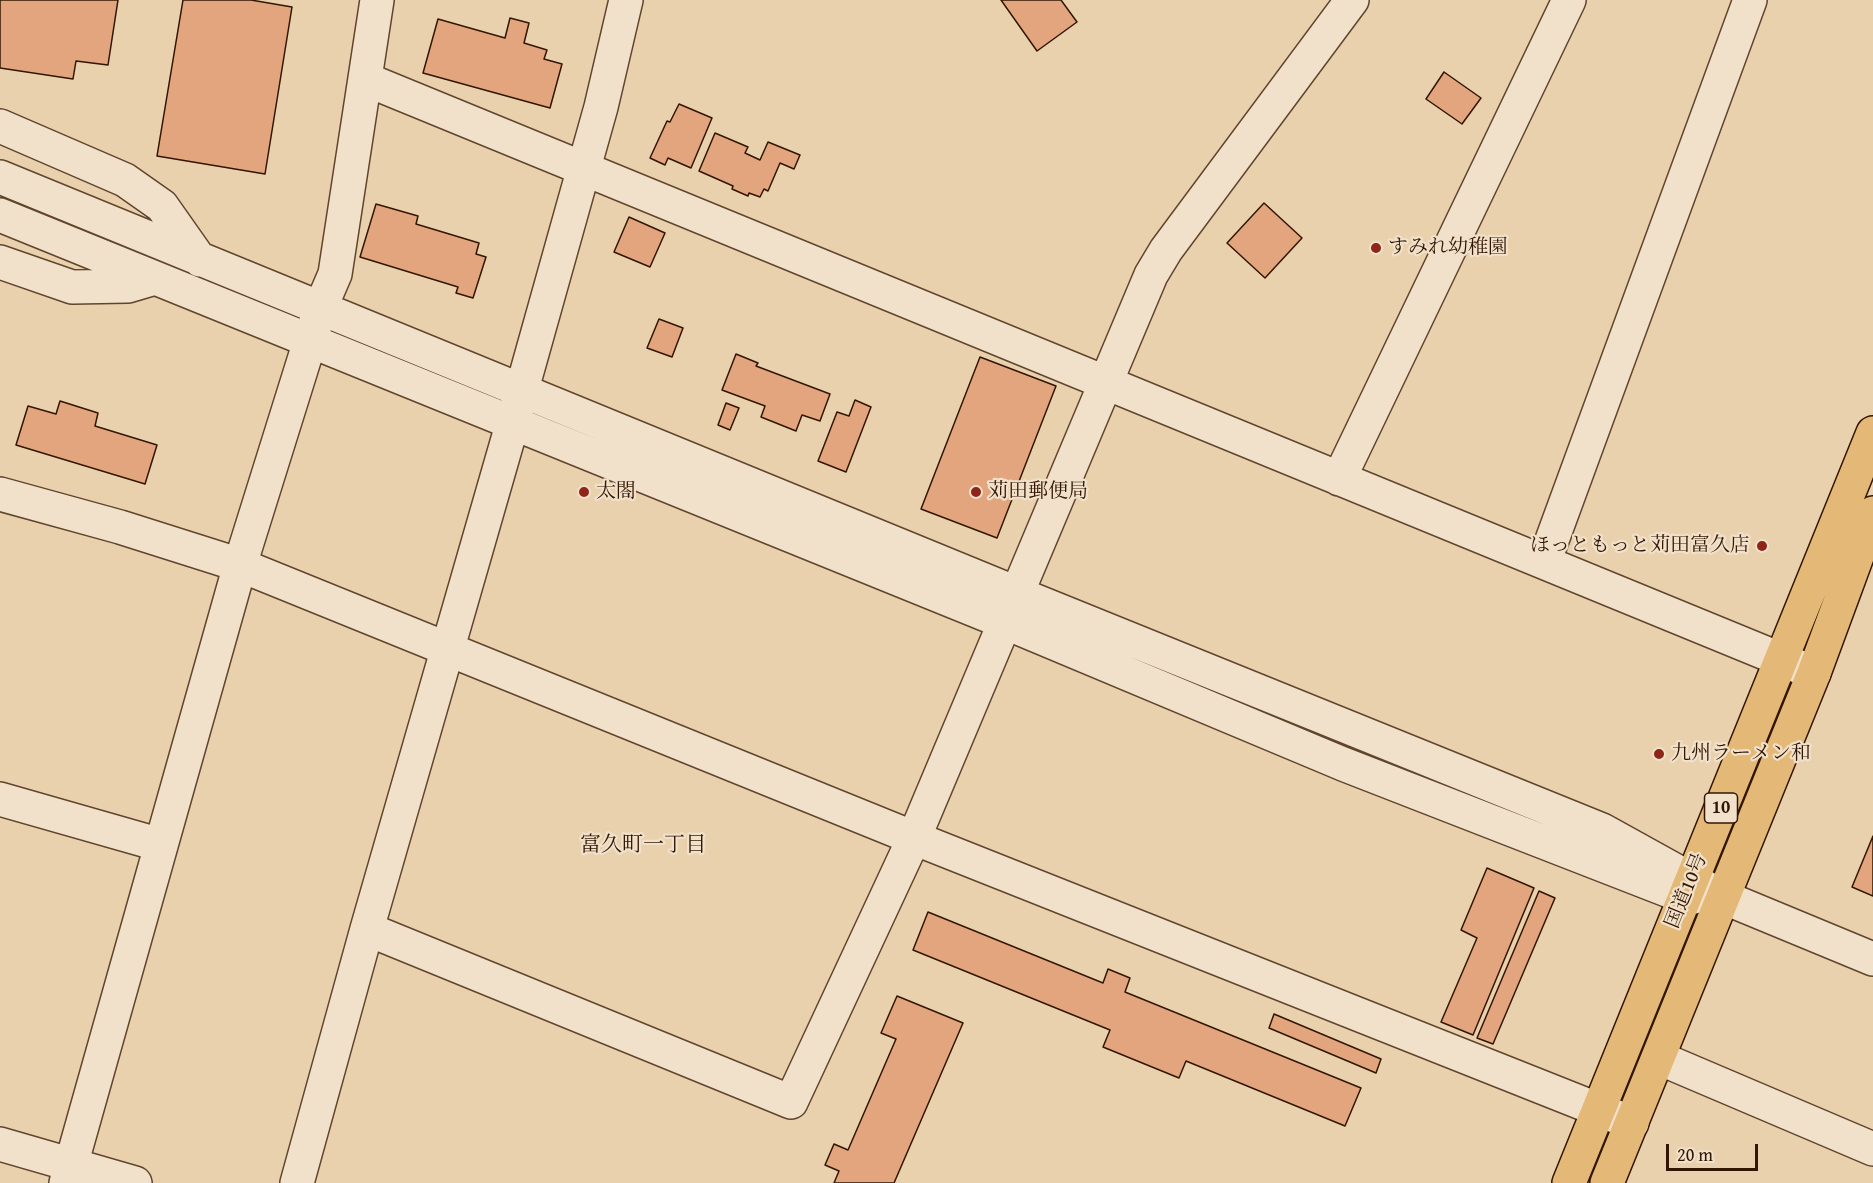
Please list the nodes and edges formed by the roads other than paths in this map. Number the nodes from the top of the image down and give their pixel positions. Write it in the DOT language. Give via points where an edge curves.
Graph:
graph roads {
  1 [pos="377,0"];
  2 [pos="626,0"];
  3 [pos="1352,0"];
  4 [pos="1569,0"];
  5 [pos="1750,0"];
  6 [pos="365,79"];
  7 [pos="0,126"];
  8 [pos="583,169"];
  9 [pos="0,177"];
  10 [pos="0,215"];
  11 [pos="201,260"];
  12 [pos="0,262"];
  13 [pos="155,278"];
  14 [pos="320,309"];
  15 [pos="310,341"];
  16 [pos="1104,382"];
  17 [pos="522,389"];
  18 [pos="512,425"];
  19 [pos="1873,433"];
  20 [pos="1339,479"];
  21 [pos="0,494"];
  22 [pos="1873,513"];
  23 [pos="1544,562"];
  24 [pos="240,565"];
  25 [pos="1010,608"];
  26 [pos="449,649"];
  27 [pos="1781,659"];
  28 [pos="1814,673"];
  29 [pos="0,799"];
  30 [pos="914,838"];
  31 [pos="161,845"];
  32 [pos="1689,888"];
  33 [pos="1723,897"];
  34 [pos="367,929"];
  35 [pos="1873,959"];
  36 [pos="1659,1058"];
  37 [pos="1598,1109"];
  38 [pos="1632,1123"];
  39 [pos="0,1144"];
  40 [pos="1873,1149"];
  41 [pos="68,1174"];
  42 [pos="135,1183"];
  43 [pos="297,1183"];
  44 [pos="1569,1183"];
  45 [pos="1607,1183"];
  1 -- 6 [label="street"];
  2 -- 8 [label="street"];
  3 -- 16 [label="street" via="1166,250"];
  4 -- 20 [label="street"];
  5 -- 23 [label="street"];
  6 -- 8 [label="street"];
  6 -- 14 [label="street" via="335,274"];
  7 -- 11 [label="street" via="125,180 162,206"];
  8 -- 16 [label="street"];
  8 -- 17 [label="street"];
  9 -- 11 [label="street"];
  10 -- 13 [label="street"];
  11 -- 14 [label="street"];
  12 -- 13 [label="street" via="72,287 128,286"];
  13 -- 15 [label="street"];
  14 -- 15 [label="street"];
  14 -- 17 [label="street"];
  15 -- 18 [label="street"];
  15 -- 24 [label="street"];
  16 -- 20 [label="street"];
  16 -- 25 [label="street"];
  17 -- 18 [label="street"];
  17 -- 25 [label="street"];
  18 -- 25 [label="street"];
  18 -- 26 [label="street"];
  19 -- 27 [label="highway, 国道10号 / 10"];
  20 -- 23 [label="street"];
  21 -- 24 [label="street"];
  22 -- 28 [label="highway, 国道10号 / 10"];
  23 -- 27 [label="street"];
  24 -- 26 [label="street"];
  24 -- 31 [label="street"];
  25 -- 30 [label="street"];
  25 -- 32 [label="street" via="1343,764"];
  26 -- 30 [label="street"];
  26 -- 34 [label="street"];
  27 -- 28 [label="street"];
  27 -- 32 [label="highway, 国道10号 / 10"];
  28 -- 33 [label="highway, 国道10号 / 10"];
  29 -- 31 [label="street"];
  30 -- 34 [label="street" via="791,1102"];
  30 -- 37 [label="street"];
  31 -- 41 [label="street"];
  32 -- 33 [label="street"];
  32 -- 37 [label="highway, 国道10号 / 10"];
  33 -- 35 [label="street"];
  33 -- 36 [label="highway, 国道10号 / 10"];
  34 -- 43 [label="street"];
  36 -- 38 [label="highway, 国道10号 / 10"];
  36 -- 40 [label="street"];
  37 -- 38 [label="street"];
  37 -- 44 [label="highway, 国道10号 / 10"];
  38 -- 45 [label="highway, 国道10号 / 10"];
  39 -- 41 [label="street"];
  41 -- 42 [label="street"];
}
